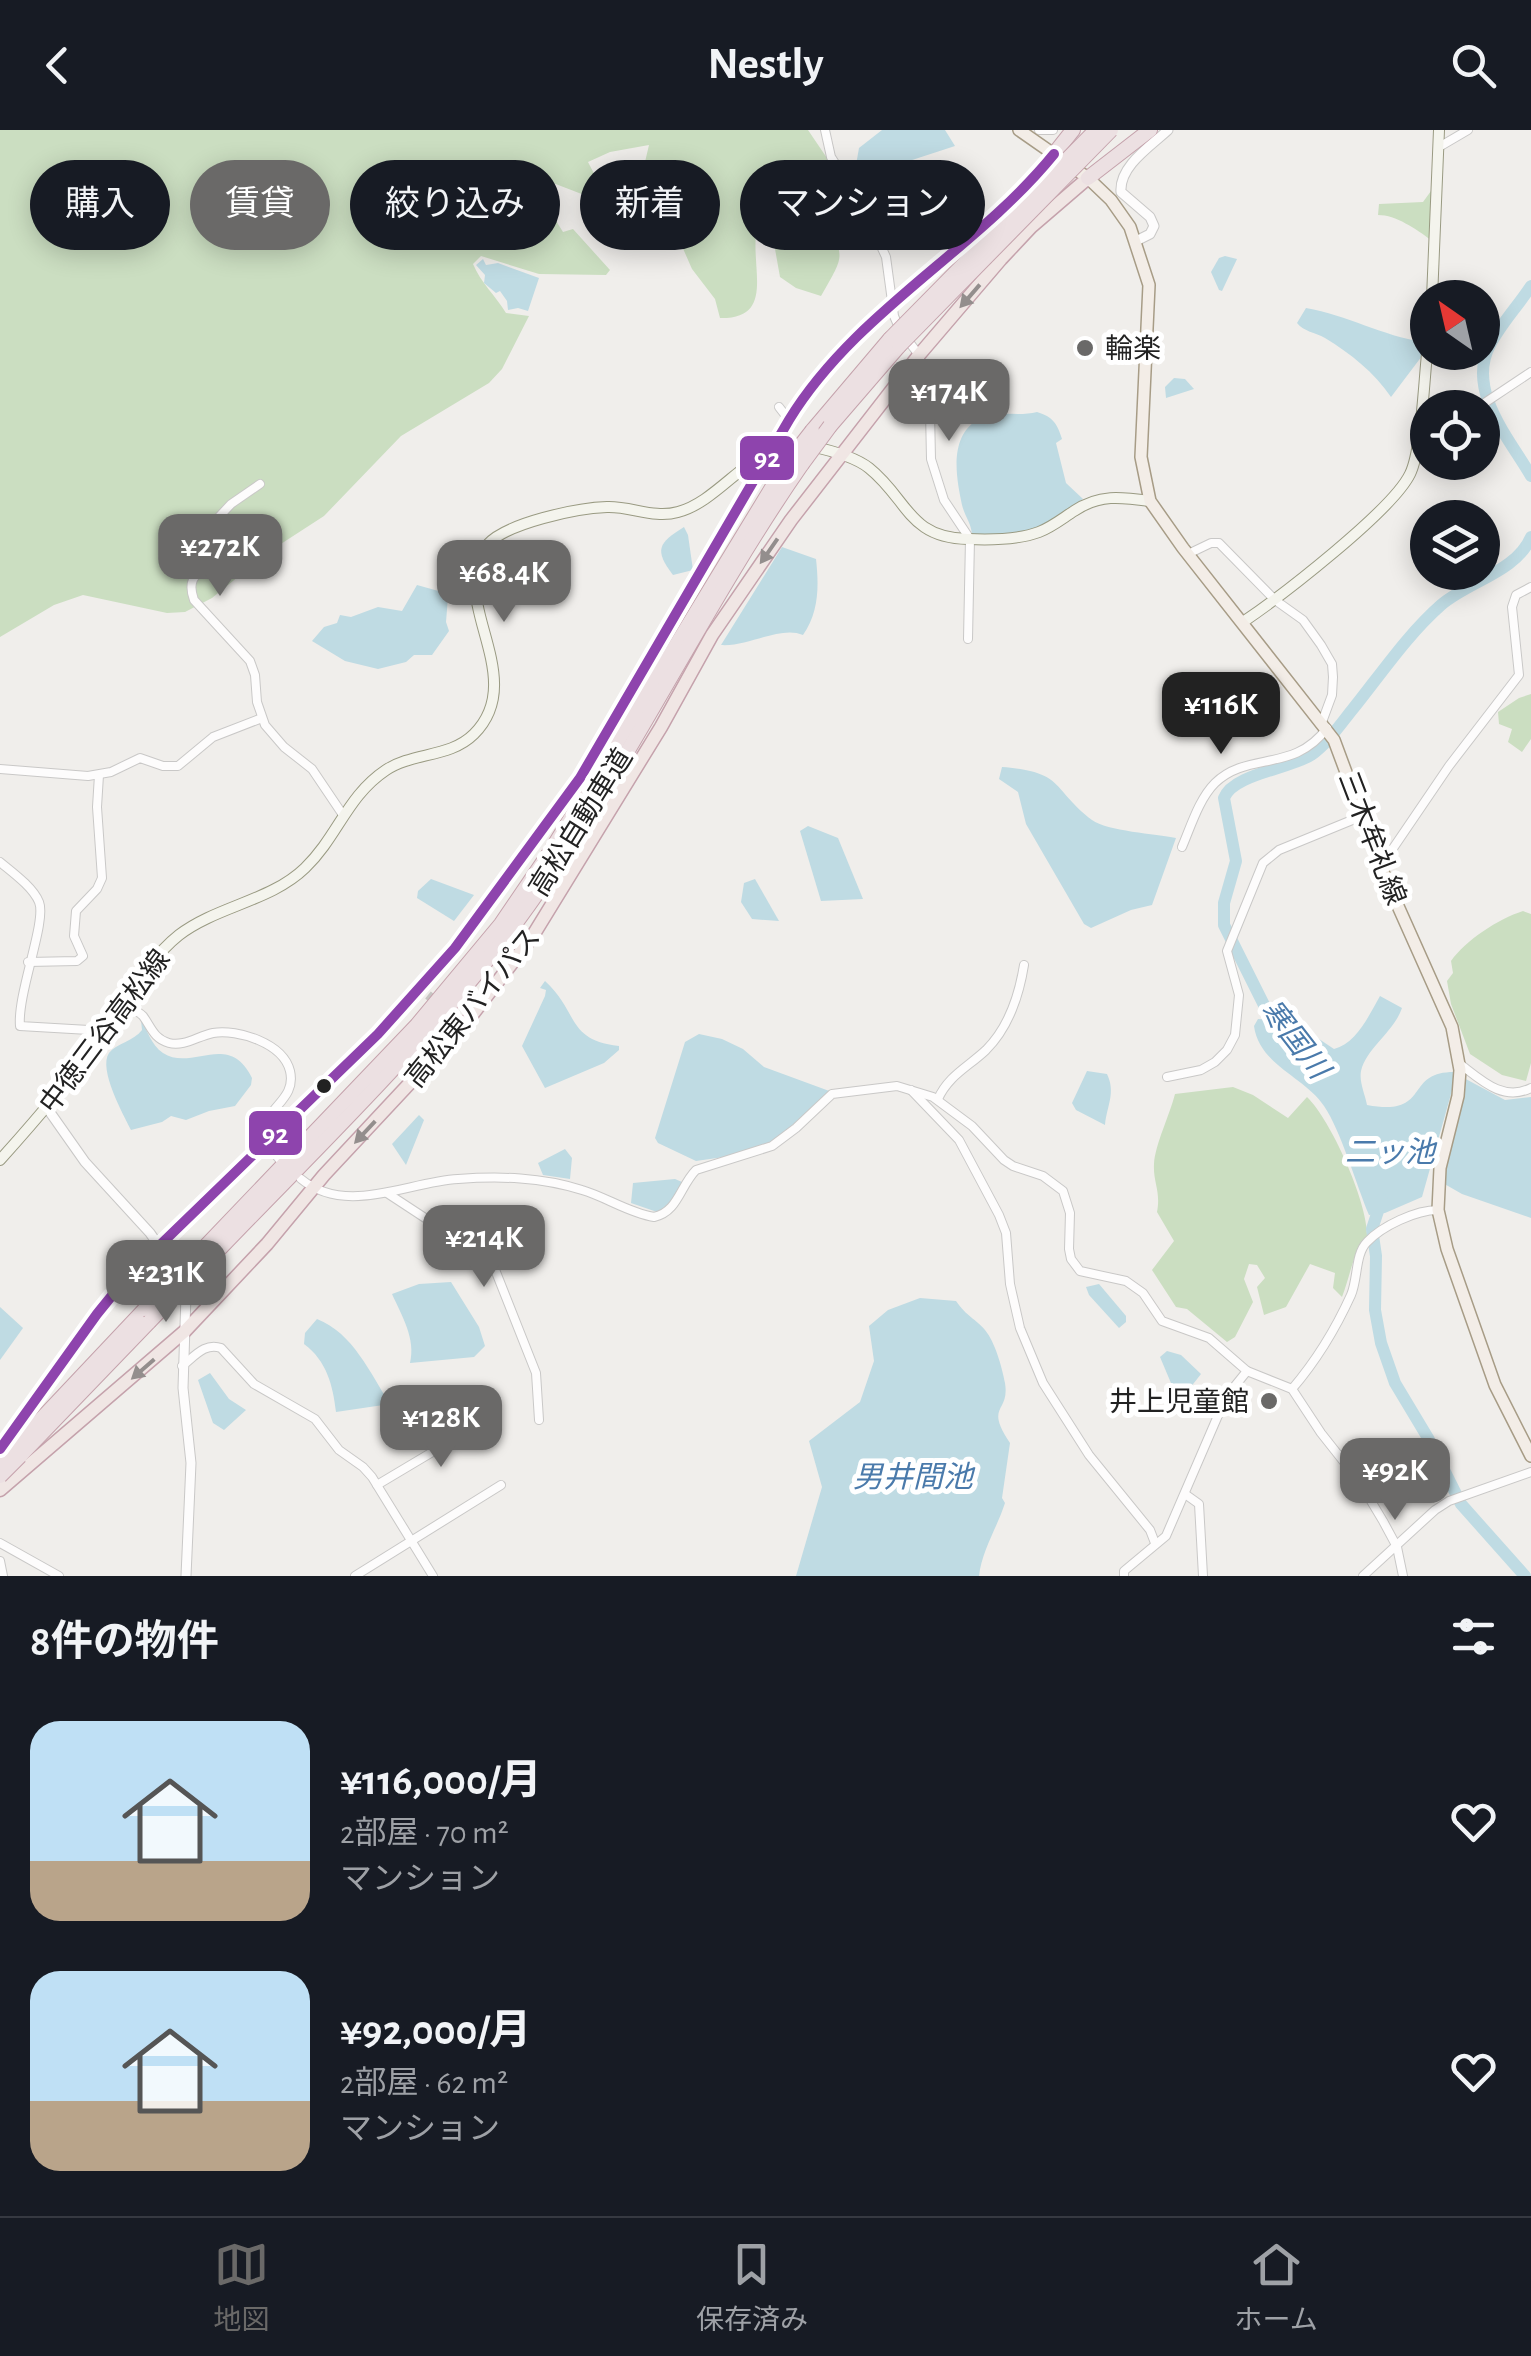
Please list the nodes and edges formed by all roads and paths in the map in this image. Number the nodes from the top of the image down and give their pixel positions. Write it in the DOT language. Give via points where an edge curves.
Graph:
graph roads {
  1 [pos="824,130"];
  2 [pos="1019,130"];
  3 [pos="1039,130"];
  4 [pos="1052,130"];
  5 [pos="1073,130"];
  6 [pos="1096,130"];
  7 [pos="1111,130"];
  8 [pos="1150,130"];
  9 [pos="1168,130"];
  10 [pos="1439,130"];
  11 [pos="1468,130"];
  12 [pos="1439,146"];
  13 [pos="1054,154"];
  14 [pos="1088,178"];
  15 [pos="1136,241"];
  16 [pos="1433,280"];
  17 [pos="892,305"];
  18 [pos="894,343"];
  19 [pos="920,355"];
  20 [pos="1531,372"];
  21 [pos="1500,393"];
  22 [pos="779,407"];
  23 [pos="790,420"];
  24 [pos="771,450"];
  25 [pos="841,455"];
  26 [pos="794,463"];
  27 [pos="1410,473"];
  28 [pos="260,484"];
  29 [pos="1150,500"];
  30 [pos="970,540"];
  31 [pos="1188,554"];
  32 [pos="1531,587"];
  33 [pos="1275,600"];
  34 [pos="1243,622"];
  35 [pos="968,639"];
  36 [pos="262,718"];
  37 [pos="1328,730"];
  38 [pos="0,769"];
  39 [pos="100,775"];
  40 [pos="343,815"];
  41 [pos="1362,816"];
  42 [pos="1182,847"];
  43 [pos="0,862"];
  44 [pos="1381,866"];
  45 [pos="28,962"];
  46 [pos="1024,965"];
  47 [pos="124,1004"];
  48 [pos="106,1031"];
  49 [pos="1460,1067"];
  50 [pos="1167,1076"];
  51 [pos="909,1088"];
  52 [pos="1531,1088"];
  53 [pos="938,1100"];
  54 [pos="47,1108"];
  55 [pos="268,1143"];
  56 [pos="279,1158"];
  57 [pos="0,1160"];
  58 [pos="300,1179"];
  59 [pos="312,1189"];
  60 [pos="387,1193"];
  61 [pos="1438,1206"];
  62 [pos="158,1245"];
  63 [pos="185,1331"];
  64 [pos="182,1366"];
  65 [pos="1247,1371"];
  66 [pos="1292,1389"];
  67 [pos="486,1420"];
  68 [pos="539,1420"];
  69 [pos="7,1454"];
  70 [pos="1531,1456"];
  71 [pos="1531,1472"];
  72 [pos="0,1476"];
  73 [pos="16,1477"];
  74 [pos="377,1484"];
  75 [pos="501,1485"];
  76 [pos="0,1490"];
  77 [pos="1185,1494"];
  78 [pos="411,1541"];
  79 [pos="1155,1542"];
  80 [pos="0,1543"];
  81 [pos="1397,1547"];
  82 [pos="0,1561"];
  83 [pos="3,1576"];
  84 [pos="59,1576"];
  85 [pos="186,1576"];
  86 [pos="355,1576"];
  87 [pos="432,1576"];
  88 [pos="1124,1576"];
  89 [pos="1203,1576"];
  90 [pos="1363,1576"];
  91 [pos="1403,1576"];
  1 -- 17 [label="street" via="830,157 886,258"];
  2 -- 13 [label="main road, 三木牟礼線"];
  3 -- 4 [label="street"];
  5 -- 13 [label="highway"];
  6 -- 18 [label="highway, 高松自動車道, bridge"];
  7 -- 18 [label="highway, 高松自動車道, bridge"];
  8 -- 14 [label="highway"];
  9 -- 15 [label="street" via="1120,180 1121,192 1154,226"];
  10 -- 12 [label="main road"];
  11 -- 12 [label="street"];
  12 -- 16 [label="main road"];
  13 -- 14 [label="main road, 三木牟礼線"];
  13 -- 17 [label="highway, 高松東バイパス" via="992,220"];
  14 -- 15 [label="main road, 三木牟礼線" via="1118,209"];
  14 -- 19 [label="highway, 高松東バイパス, one-way" via="1002,258"];
  15 -- 29 [label="main road, 三木牟礼線" via="1149,285 1141,456"];
  17 -- 19 [label="street" via="900,330"];
  17 -- 23 [label="highway, 高松東バイパス" via="848,345"];
  18 -- 26 [label="highway, 高松自動車道, bridge"];
  18 -- 26 [label="highway, 高松自動車道, bridge" via="812,431"];
  19 -- 25 [label="highway, 高松東バイパス"];
  19 -- 30 [label="street" via="931,460 944,500"];
  20 -- 21 [label="street"];
  22 -- 23 [label="street"];
  23 -- 24 [label="highway, 高松東バイパス"];
  24 -- 25 [label="main road" via="806,445"];
  24 -- 40 [label="main road, 中徳三谷高松線" via="690,508 657,514 604,507 521,525 492,539 476,564 474,584 495,686 484,724 448,751 393,766"];
  24 -- 55 [label="highway, 高松東バイパス" via="580,778 483,912 424,992"];
  25 -- 30 [label="main road" via="868,466 916,524"];
  25 -- 59 [label="highway, 高松東バイパス, one-way" via="740,592 532,937"];
  26 -- 69 [label="highway, 高松自動車道, bridge" via="562,856 510,931 420,1041"];
  27 -- 33 [label="main road"];
  28 -- 36 [label="street" via="216,520 215,557 196,573 190,590 254,667"];
  29 -- 30 [label="main road" via="1104,497 1039,532"];
  29 -- 31 [label="main road, 三木牟礼線"];
  30 -- 35 [label="street"];
  31 -- 33 [label="street" via="1220,543"];
  31 -- 34 [label="main road, 三木牟礼線"];
  32 -- 44 [label="street" via="1516,595 1512,607 1519,675"];
  33 -- 34 [label="main road"];
  33 -- 37 [label="street" via="1303,620 1332,664"];
  34 -- 37 [label="main road, 三木牟礼線"];
  36 -- 39 [label="street" via="213,737 178,766 140,758"];
  36 -- 40 [label="street" via="272,736 312,769"];
  37 -- 41 [label="main road, 三木牟礼線"];
  37 -- 42 [label="street" via="1300,753 1234,770 1216,782"];
  38 -- 39 [label="street"];
  39 -- 45 [label="street" via="102,878 76,911 81,959"];
  40 -- 47 [label="main road, 中徳三谷高松線" via="288,881 177,937"];
  41 -- 44 [label="main road, 三木牟礼線"];
  41 -- 50 [label="street" via="1263,863 1226,951 1238,995 1235,1035 1216,1062"];
  43 -- 45 [label="street" via="40,905"];
  44 -- 49 [label="main road, 三木牟礼線" via="1452,1027"];
  45 -- 48 [label="street" via="20,1026"];
  46 -- 53 [label="street" via="997,1037 944,1083"];
  47 -- 48 [label="main road, 中徳三谷高松線"];
  47 -- 55 [label="street" via="164,1042 236,1033 276,1050 291,1080 264,1125"];
  48 -- 54 [label="main road, 中徳三谷高松線"];
  49 -- 52 [label="street" via="1495,1090"];
  49 -- 61 [label="main road, 三木牟礼線"];
  51 -- 53 [label="street"];
  51 -- 60 [label="street" via="832,1094 772,1146 696,1170 672,1209 654,1217 533,1178 456,1179"];
  51 -- 79 [label="street" via="960,1140 999,1215 1020,1328 1043,1383"];
  53 -- 65 [label="street" via="1004,1160 1064,1191 1071,1260 1080,1271 1135,1286 1162,1321 1209,1338"];
  54 -- 57 [label="main road, 中徳三谷高松線"];
  54 -- 62 [label="street"];
  55 -- 56 [label="street"];
  55 -- 62 [label="highway, 高松東バイパス"];
  58 -- 59 [label="street"];
  59 -- 60 [label="street" via="339,1196"];
  59 -- 63 [label="highway, 高松東バイパス"];
  60 -- 68 [label="street" via="492,1262 536,1374"];
  61 -- 66 [label="street" via="1368,1241 1333,1331"];
  61 -- 70 [label="main road, 三木牟礼線" via="1496,1384"];
  62 -- 63 [label="street" via="182,1282"];
  62 -- 69 [label="highway, 高松東バイパス" via="97,1314"];
  63 -- 64 [label="street"];
  63 -- 73 [label="highway, 高松東バイパス, one-way"];
  64 -- 74 [label="street" via="206,1348 221,1348 254,1384 315,1419"];
  64 -- 85 [label="street" via="191,1462"];
  65 -- 66 [label="street"];
  65 -- 77 [label="street" via="1226,1397"];
  66 -- 81 [label="street"];
  67 -- 74 [label="street"];
  69 -- 72 [label="highway, 高松自動車道, bridge"];
  69 -- 73 [label="street"];
  71 -- 81 [label="street" via="1449,1501"];
  73 -- 76 [label="highway, 高松東バイパス"];
  74 -- 78 [label="street"];
  75 -- 78 [label="street"];
  77 -- 79 [label="street" via="1166,1536"];
  77 -- 89 [label="street" via="1199,1504"];
  78 -- 86 [label="street"];
  78 -- 87 [label="street"];
  79 -- 88 [label="street"];
  80 -- 84 [label="street"];
  81 -- 90 [label="street"];
  81 -- 91 [label="street"];
  82 -- 83 [label="street"];
}
